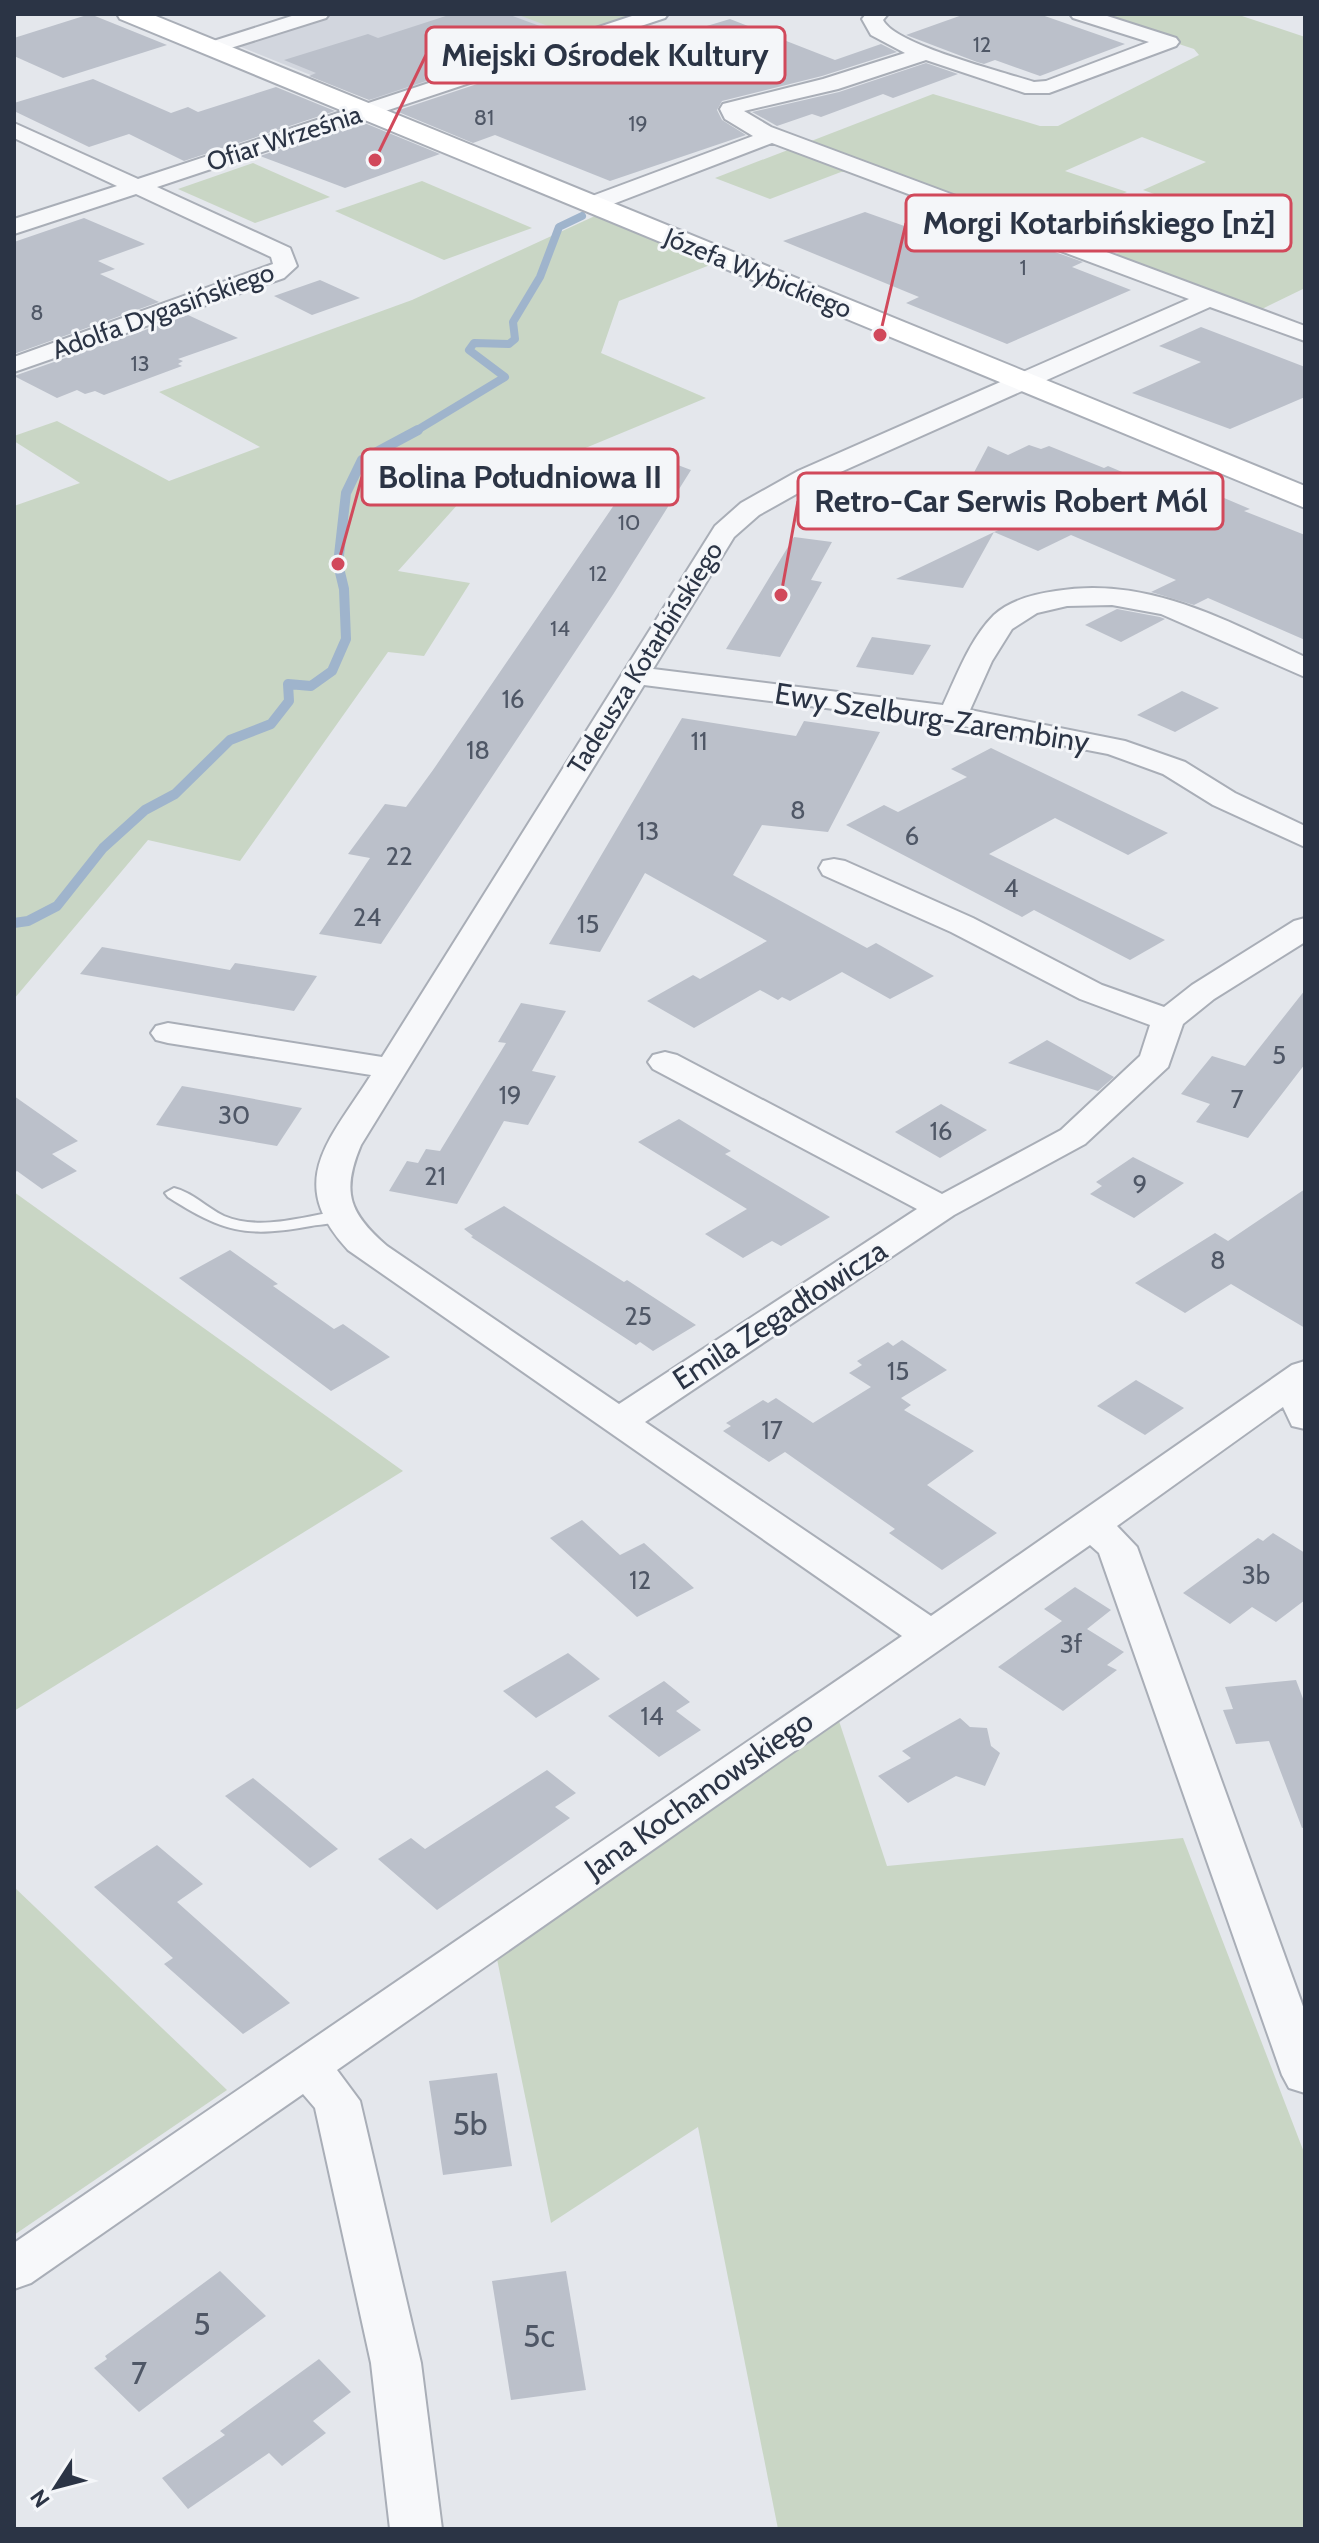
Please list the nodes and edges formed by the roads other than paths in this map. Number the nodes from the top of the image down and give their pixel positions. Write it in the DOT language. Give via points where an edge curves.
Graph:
graph roads {
  1 [pos="129,14"];
  2 [pos="319,14"];
  3 [pos="658,14"];
  4 [pos="878,14"];
  5 [pos="1080,14"];
  6 [pos="211,48"];
  7 [pos="924,54"];
  8 [pos="365,111"];
  9 [pos="14,130"];
  10 [pos="763,132"];
  11 [pos="137,186"];
  12 [pos="592,204"];
  13 [pos="14,227"];
  14 [pos="1208,299"];
  15 [pos="1305,334"];
  16 [pos="14,365"];
  17 [pos="1021,381"];
  18 [pos="1305,498"];
  19 [pos="1305,668"];
  20 [pos="634,675"];
  21 [pos="953,715"];
  22 [pos="1305,838"];
  23 [pos="834,868"];
  24 [pos="1305,928"];
  25 [pos="1168,1020"];
  26 [pos="168,1033"];
  27 [pos="665,1062"];
  28 [pos="390,1068"];
  29 [pos="174,1193"];
  30 [pos="942,1208"];
  31 [pos="338,1216"];
  32 [pos="1299,1396"];
  33 [pos="618,1422"];
  34 [pos="1092,1525"];
  35 [pos="931,1636"];
  36 [pos="306,2066"];
  37 [pos="1305,2075"];
  38 [pos="14,2269"];
  39 [pos="416,2529"];
  1 -- 6 [label="street, Józefa Wybickiego"];
  2 -- 6 [label="street"];
  3 -- 8 [label="street, Ofiar Września"];
  4 -- 7 [label="street" via="872,19 878,31"];
  5 -- 7 [label="street" via="1169,42 1049,87 1033,88"];
  6 -- 8 [label="street, Józefa Wybickiego"];
  7 -- 10 [label="street" via="731,109"];
  8 -- 11 [label="street, Ofiar Września"];
  8 -- 12 [label="street, Józefa Wybickiego"];
  9 -- 11 [label="street"];
  10 -- 12 [label="street" via="758,142"];
  10 -- 14 [label="street"];
  11 -- 13 [label="street, Ofiar Września"];
  11 -- 16 [label="street, Adolfa Dygasińskiego" via="282,253 285,266"];
  12 -- 17 [label="street, Józefa Wybickiego"];
  14 -- 15 [label="street"];
  14 -- 17 [label="street, Tadeusza Kotarbińskiego"];
  17 -- 18 [label="street, Józefa Wybickiego"];
  17 -- 20 [label="street, Tadeusza Kotarbińskiego" via="807,477 738,518"];
  19 -- 21 [label="street" via="1170,607 1129,599 1062,599 1009,616 994,632"];
  20 -- 21 [label="street, Ewy Szelburg-Zarembiny"];
  20 -- 28 [label="street, Tadeusza Kotarbińskiego"];
  21 -- 22 [label="street, Ewy Szelburg-Zarembiny" via="1115,747 1174,768"];
  23 -- 25 [label="street" via="962,925 1091,992"];
  24 -- 25 [label="street"];
  25 -- 30 [label="street, Emila Zegadłowicza" via="1156,1060 1073,1137"];
  26 -- 28 [label="street"];
  27 -- 30 [label="street"];
  28 -- 31 [label="street, Tadeusza Kotarbińskiego" via="335,1161 332,1197"];
  29 -- 31 [label="lane" via="236,1225"];
  30 -- 33 [label="street, Emila Zegadłowicza"];
  31 -- 33 [label="street" via="374,1254"];
  32 -- 34 [label="street, Jana Kochanowskiego"];
  33 -- 35 [label="street"];
  34 -- 35 [label="street, Jana Kochanowskiego"];
  34 -- 37 [label="street" via="1117,1547"];
  35 -- 36 [label="street, Jana Kochanowskiego"];
  36 -- 38 [label="street, Jana Kochanowskiego"];
  36 -- 39 [label="street" via="337,2101 396,2363"];
}
